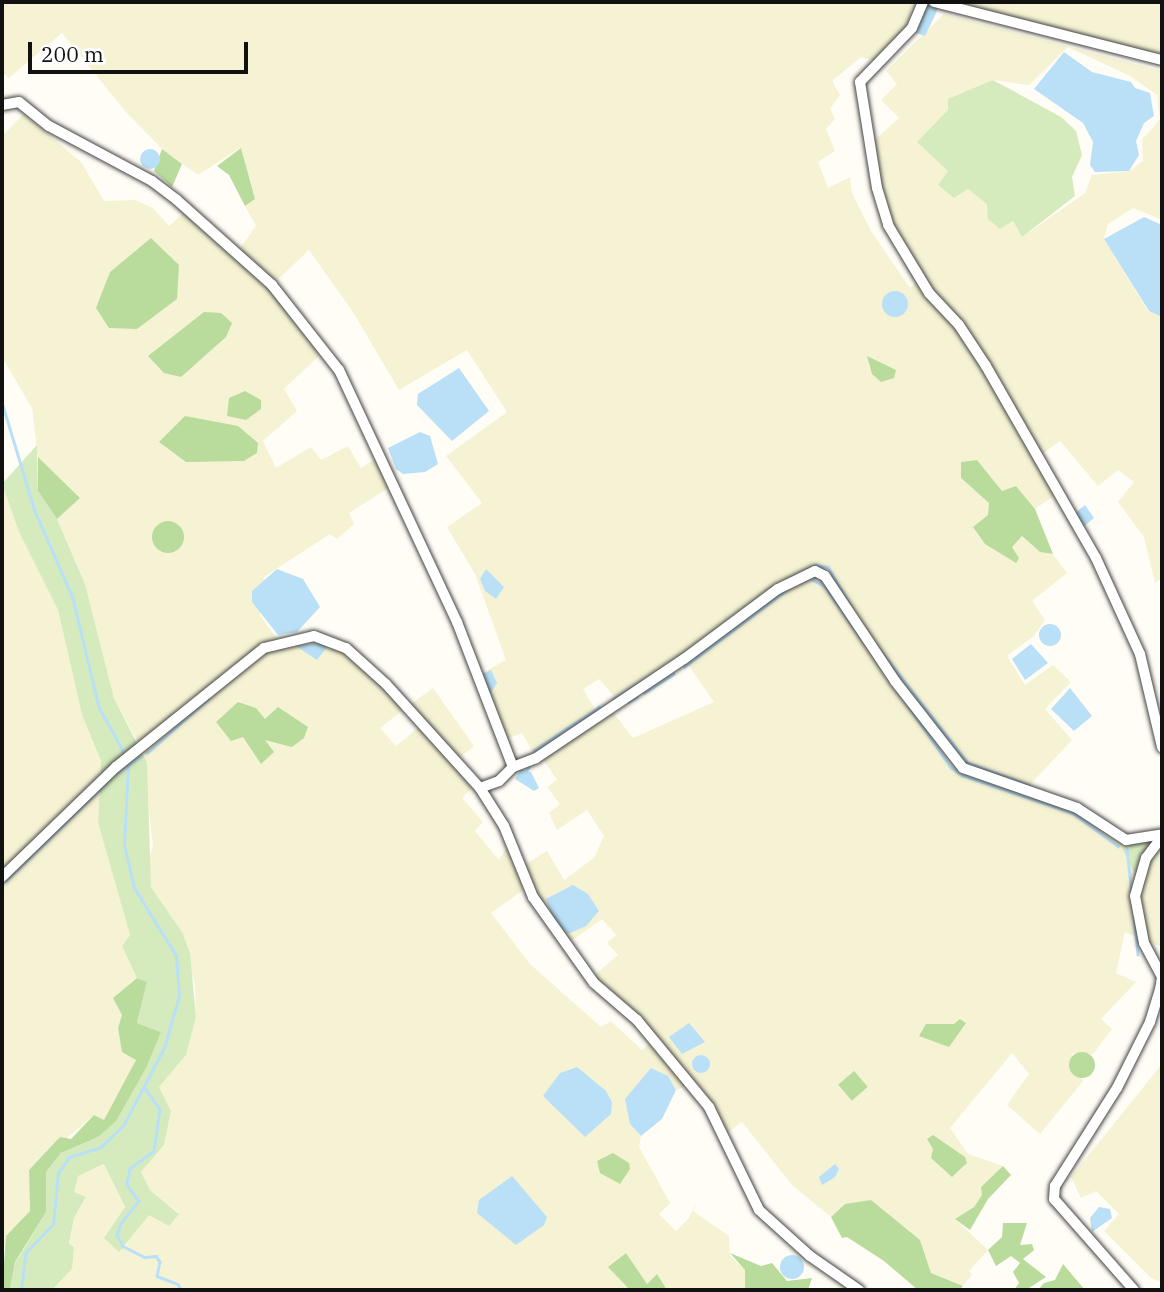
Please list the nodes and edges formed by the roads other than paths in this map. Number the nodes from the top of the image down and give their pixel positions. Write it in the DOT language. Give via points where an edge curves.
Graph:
graph roads {
  1 [pos="923,2"];
  2 [pos="934,2"];
  3 [pos="1162,60"];
  4 [pos="2,105"];
  5 [pos="1162,747"];
  6 [pos="513,767"];
  7 [pos="480,788"];
  8 [pos="1162,835"];
  9 [pos="2,877"];
  10 [pos="859,1290"];
  11 [pos="1134,1290"];
  1 -- 5 [label="street" via="912,28 860,82 877,188 888,225 925,286 986,366 1096,558 1140,654"];
  2 -- 3 [label="street"];
  4 -- 6 [label="street" via="19,102 49,125 152,181 177,200 272,285 339,370 457,622"];
  6 -- 7 [label="street" via="499,781"];
  6 -- 8 [label="street" via="536,758 695,652 778,589 815,571 825,576 895,681 963,768 1077,808 1126,840"];
  7 -- 9 [label="street" via="386,684 346,648 314,636 264,648 116,767"];
  7 -- 10 [label="street" via="504,826 533,897 564,946 594,983 669,1055 704,1099 759,1210 810,1256"];
  8 -- 11 [label="street" via="1146,858 1135,896 1144,943 1162,977 1160,990 1150,1022 1117,1088 1055,1186 1054,1199"];
}
